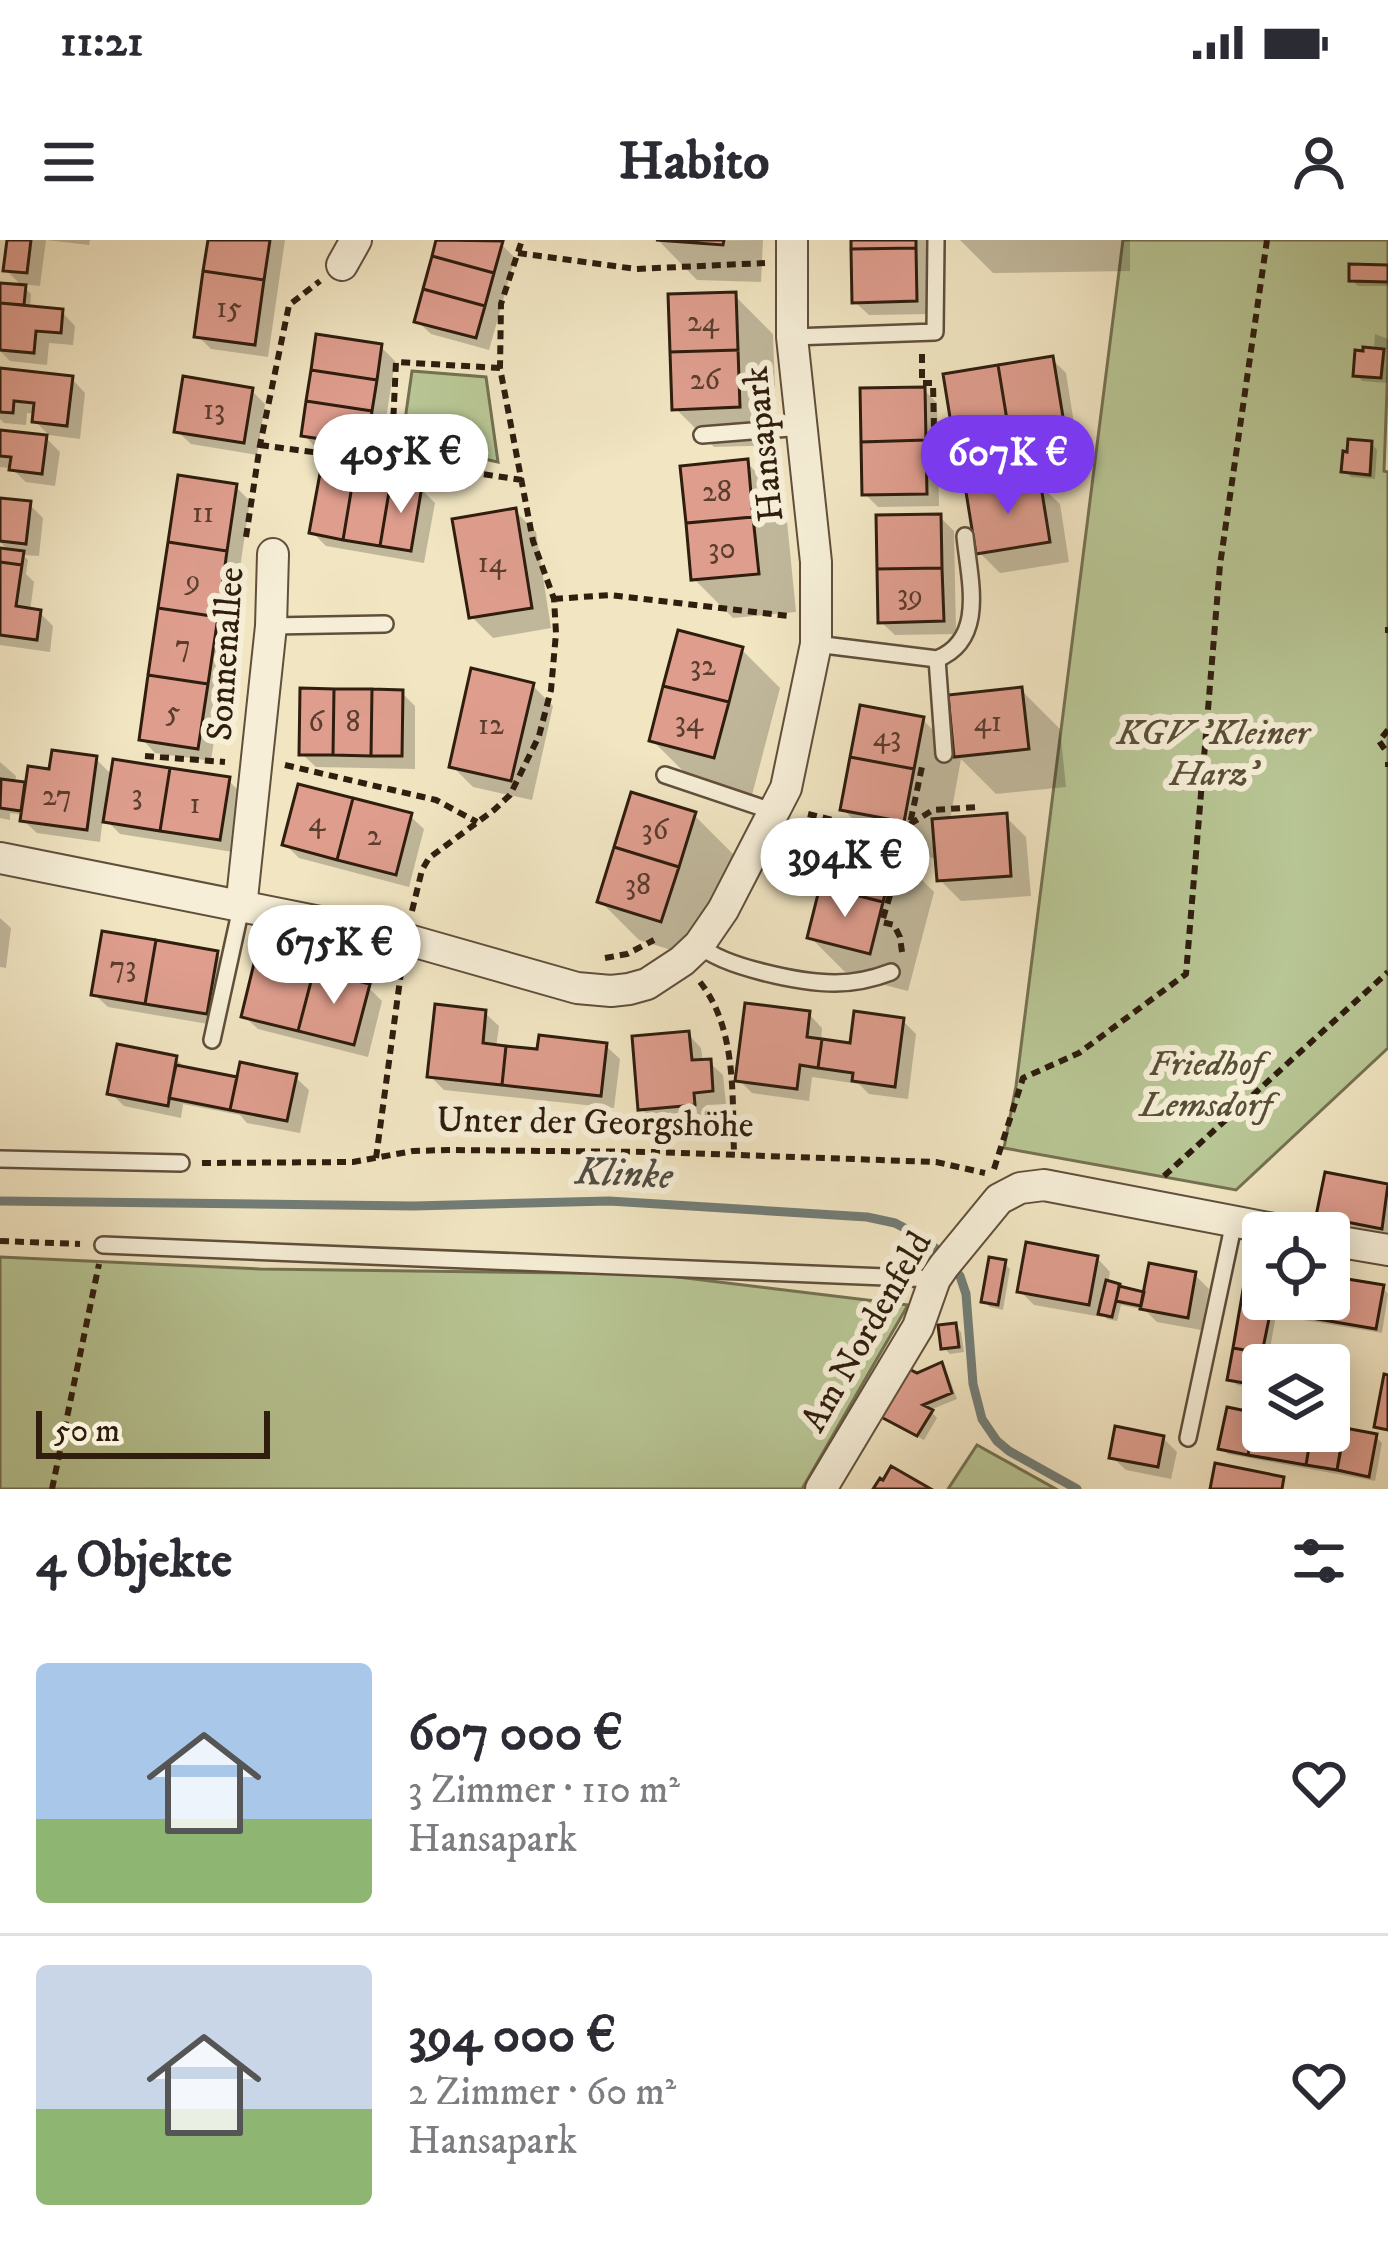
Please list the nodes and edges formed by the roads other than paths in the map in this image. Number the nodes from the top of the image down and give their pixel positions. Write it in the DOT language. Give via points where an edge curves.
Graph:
graph roads {
  1 [pos="936,240"];
  2 [pos="791,251"];
  3 [pos="792,337"];
  4 [pos="803,428"];
  5 [pos="702,435"];
  6 [pos="965,536"];
  7 [pos="273,554"];
  8 [pos="386,624"];
  9 [pos="271,626"];
  10 [pos="803,628"];
  11 [pos="937,659"];
  12 [pos="944,754"];
  13 [pos="665,775"];
  14 [pos="787,812"];
  15 [pos="0,857"];
  16 [pos="241,908"];
  17 [pos="701,962"];
  18 [pos="891,972"];
  19 [pos="212,1040"];
  20 [pos="0,1160"];
  21 [pos="181,1163"];
  22 [pos="1234,1222"];
  23 [pos="1242,1223"];
  24 [pos="104,1244"];
  25 [pos="1350,1244"];
  26 [pos="1388,1250"];
  27 [pos="940,1273"];
  28 [pos="1188,1438"];
  29 [pos="821,1489"];
  1 -- 3 [label="lane" via="935,332"];
  2 -- 3 [label="street, Hansapark"];
  3 -- 4 [label="street, Hansapark"];
  4 -- 5 [label="lane"];
  4 -- 10 [label="street, Hansapark" via="816,562"];
  6 -- 11 [label="lane" via="972,620 954,653"];
  7 -- 9 [label="street, Sonnenallee"];
  8 -- 9 [label="lane"];
  9 -- 16 [label="street, Sonnenallee"];
  10 -- 11 [label="lane"];
  10 -- 14 [label="street, Hansapark"];
  11 -- 12 [label="lane"];
  13 -- 14 [label="lane"];
  14 -- 17 [label="street, Hansapark" via="723,910"];
  15 -- 16 [label="street"];
  16 -- 17 [label="street" via="405,939 594,990 647,984"];
  16 -- 19 [label="lane"];
  17 -- 18 [label="lane" via="815,982"];
  20 -- 21 [label="lane"];
  22 -- 23 [label="street"];
  22 -- 27 [label="street, Am Nordenfeld" via="1044,1185 1019,1188 999,1199"];
  22 -- 28 [label="lane"];
  24 -- 27 [label="lane"];
  25 -- 26 [label="street"];
  27 -- 29 [label="street, Am Nordenfeld" via="918,1327"];
}
